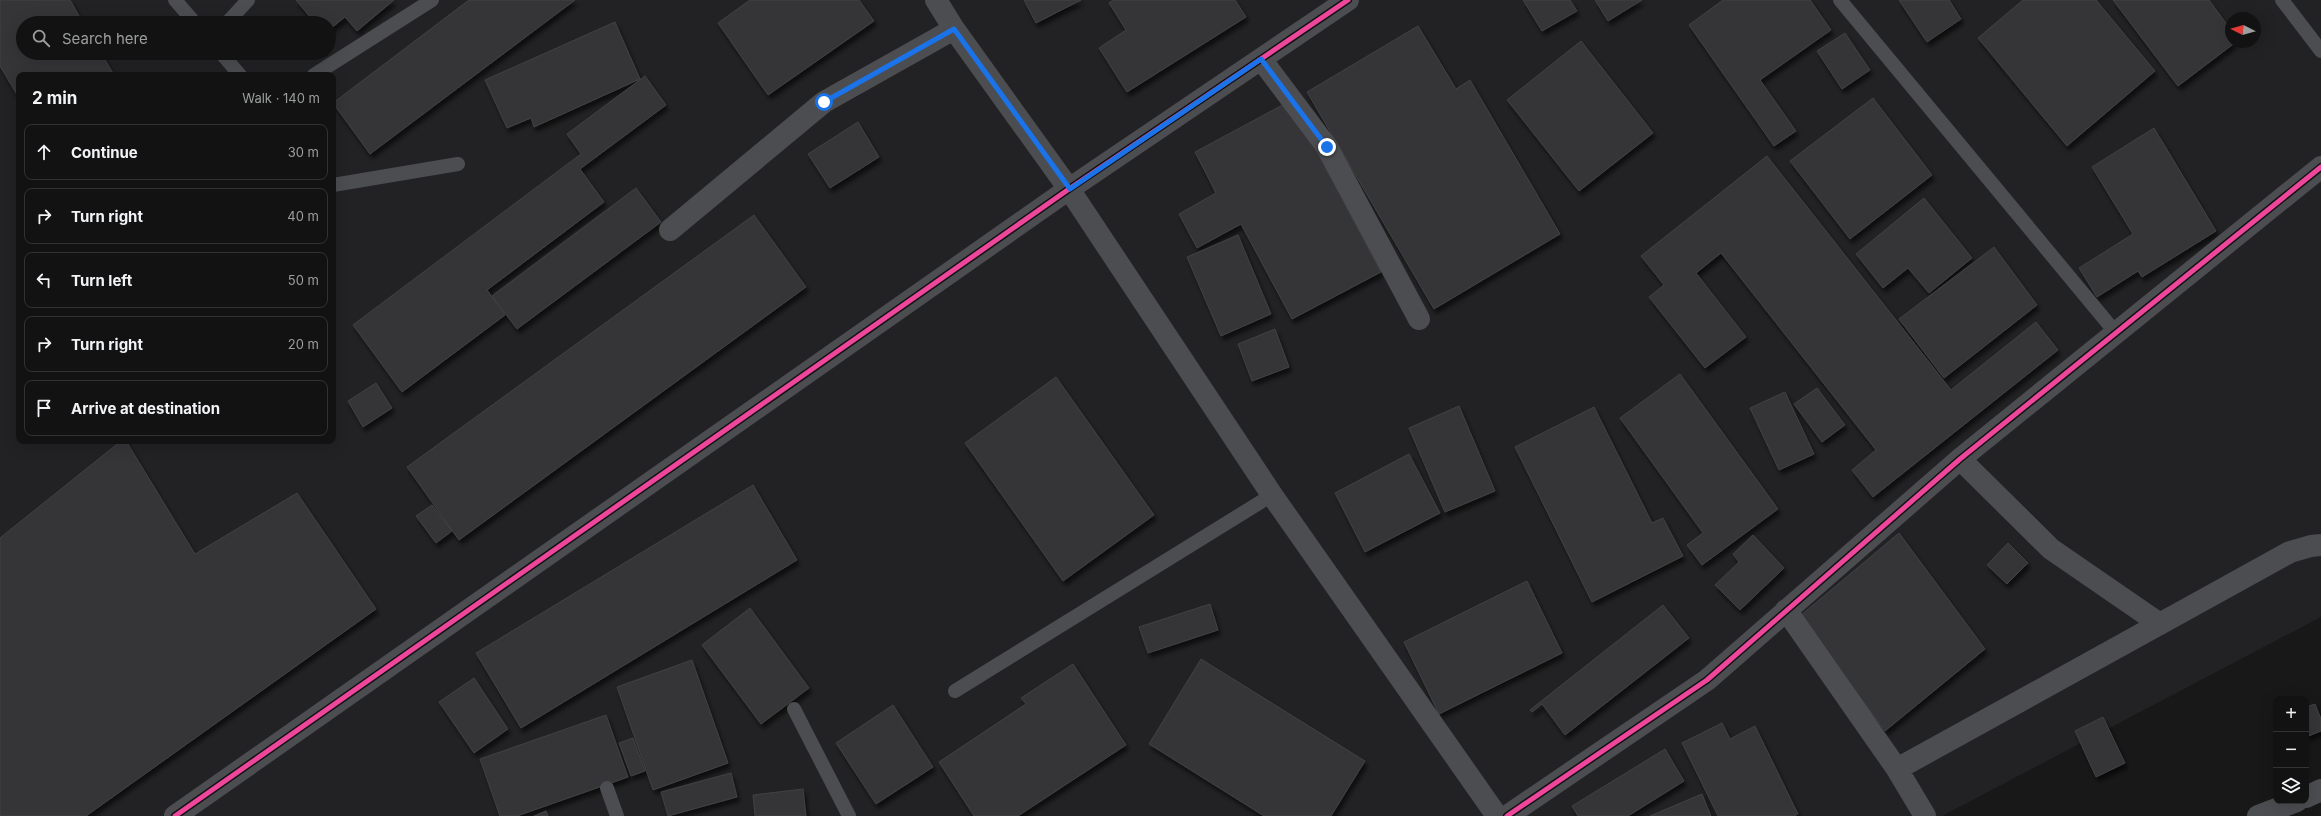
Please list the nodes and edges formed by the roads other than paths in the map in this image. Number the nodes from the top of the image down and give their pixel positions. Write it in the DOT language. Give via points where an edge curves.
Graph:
graph roads {
  1 [pos="175,0"];
  2 [pos="248,0"];
  3 [pos="432,0"];
  4 [pos="936,0"];
  5 [pos="1348,0"];
  6 [pos="1840,0"];
  7 [pos="2282,0"];
  8 [pos="189,16"];
  9 [pos="233,16"];
  10 [pos="954,29"];
  11 [pos="2321,51"];
  12 [pos="1261,59"];
  13 [pos="227,60"];
  14 [pos="237,72"];
  15 [pos="319,72"];
  16 [pos="458,164"];
  17 [pos="2321,167"];
  18 [pos="336,184"];
  19 [pos="1070,189"];
  20 [pos="670,230"];
  21 [pos="1419,319"];
  22 [pos="2116,333"];
  23 [pos="1960,459"];
  24 [pos="1272,494"];
  25 [pos="2321,545"];
  26 [pos="1786,610"];
  27 [pos="2160,624"];
  28 [pos="955,691"];
  29 [pos="794,709"];
  30 [pos="1897,769"];
  31 [pos="607,788"];
  32 [pos="2321,790"];
  33 [pos="2309,796"];
  34 [pos="2289,804"];
  35 [pos="174,816"];
  36 [pos="617,816"];
  37 [pos="849,816"];
  38 [pos="1497,816"];
  39 [pos="1507,816"];
  40 [pos="1925,816"];
  41 [pos="2258,816"];
  1 -- 8 [label="lane"];
  2 -- 9 [label="lane"];
  3 -- 15 [label="lane"];
  4 -- 10 [label="street"];
  5 -- 12 [label="street"];
  6 -- 22 [label="lane"];
  7 -- 11 [label="lane"];
  10 -- 19 [label="street"];
  10 -- 20 [label="street" via="824,102"];
  12 -- 19 [label="street"];
  12 -- 21 [label="street" via="1327,147"];
  13 -- 14 [label="lane"];
  16 -- 18 [label="lane"];
  17 -- 22 [label="street"];
  19 -- 24 [label="street"];
  19 -- 35 [label="street"];
  22 -- 23 [label="street"];
  23 -- 26 [label="street"];
  23 -- 27 [label="street" via="2051,549"];
  24 -- 28 [label="lane"];
  24 -- 38 [label="street"];
  25 -- 27 [label="street" via="2290,552"];
  26 -- 30 [label="street"];
  26 -- 39 [label="street" via="1707,680"];
  27 -- 30 [label="street"];
  29 -- 37 [label="lane"];
  30 -- 40 [label="street"];
  31 -- 36 [label="lane"];
  32 -- 33 [label="street"];
  34 -- 41 [label="street"];
}
